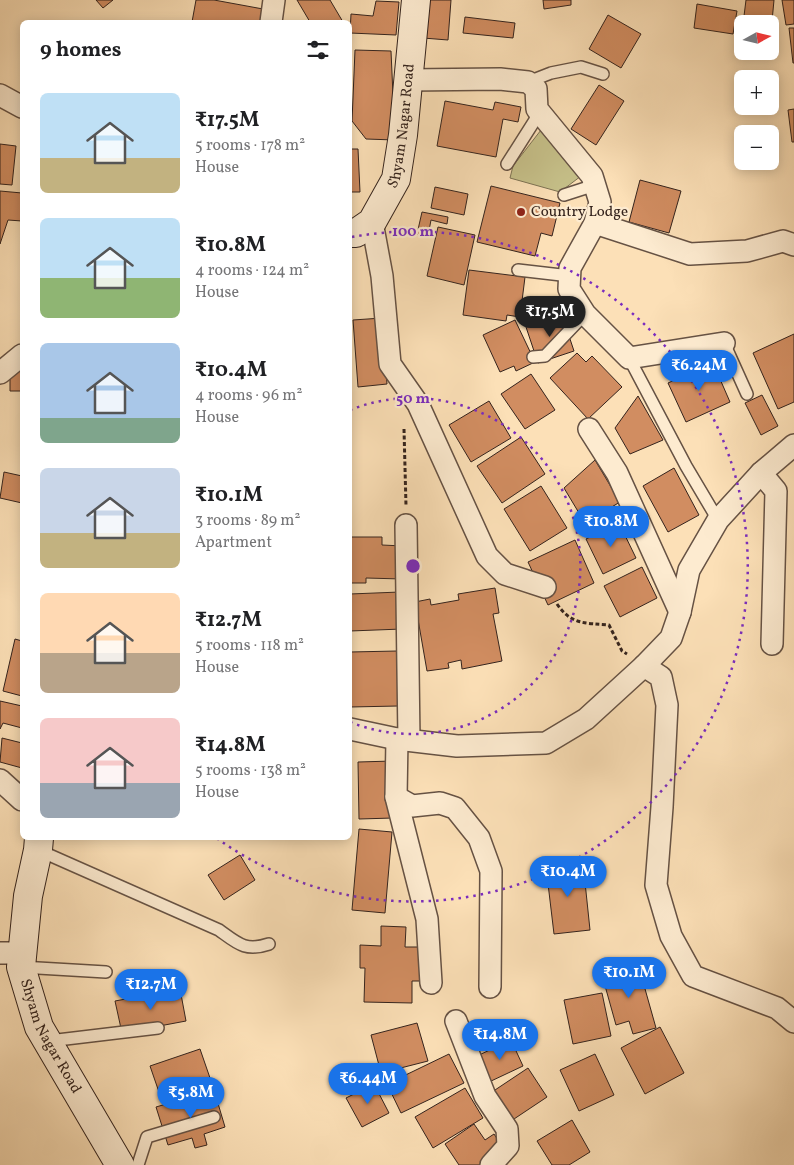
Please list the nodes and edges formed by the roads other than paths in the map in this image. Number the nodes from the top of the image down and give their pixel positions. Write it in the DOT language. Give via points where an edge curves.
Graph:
graph roads {
  1 [pos="274,0"];
  2 [pos="416,0"];
  3 [pos="271,20"];
  4 [pos="603,74"];
  5 [pos="409,80"];
  6 [pos="528,82"];
  7 [pos="0,95"];
  8 [pos="20,106"];
  9 [pos="536,109"];
  10 [pos="507,164"];
  11 [pos="595,185"];
  12 [pos="564,195"];
  13 [pos="595,224"];
  14 [pos="361,228"];
  15 [pos="794,245"];
  16 [pos="518,270"];
  17 [pos="570,276"];
  18 [pos="585,314"];
  19 [pos="724,343"];
  20 [pos="20,357"];
  21 [pos="533,357"];
  22 [pos="629,358"];
  23 [pos="0,373"];
  24 [pos="747,394"];
  25 [pos="589,429"];
  26 [pos="794,445"];
  27 [pos="760,473"];
  28 [pos="718,520"];
  29 [pos="406,525"];
  30 [pos="545,587"];
  31 [pos="680,612"];
  32 [pos="772,644"];
  33 [pos="644,666"];
  34 [pos="352,729"];
  35 [pos="403,740"];
  36 [pos="0,780"];
  37 [pos="396,797"];
  38 [pos="20,798"];
  39 [pos="38,844"];
  40 [pos="269,944"];
  41 [pos="14,958"];
  42 [pos="106,972"];
  43 [pos="430,983"];
  44 [pos="490,987"];
  45 [pos="456,1021"];
  46 [pos="794,1022"];
  47 [pos="158,1028"];
  48 [pos="48,1042"];
  49 [pos="214,1117"];
  50 [pos="120,1165"];
  51 [pos="138,1165"];
  52 [pos="491,1165"];
  1 -- 3 [label="street"];
  2 -- 5 [label="street, Shyam Nagar Road"];
  4 -- 6 [label="lane" via="581,67"];
  5 -- 6 [label="street" via="500,79"];
  5 -- 14 [label="street, Shyam Nagar Road" via="396,179"];
  6 -- 9 [label="street" via="536,90"];
  7 -- 8 [label="street"];
  9 -- 10 [label="lane" via="535,120"];
  9 -- 11 [label="street" via="592,176"];
  11 -- 12 [label="lane"];
  11 -- 13 [label="street" via="600,202"];
  13 -- 15 [label="street" via="690,254 747,251 784,241"];
  13 -- 17 [label="street" via="570,268"];
  14 -- 30 [label="street" via="382,276 390,364 418,404 487,556 505,574"];
  16 -- 17 [label="lane"];
  17 -- 18 [label="street" via="569,289"];
  18 -- 21 [label="lane" via="544,356"];
  18 -- 22 [label="street"];
  19 -- 22 [label="street"];
  19 -- 24 [label="lane"];
  20 -- 23 [label="street"];
  22 -- 28 [label="lane"];
  25 -- 31 [label="street" via="617,473"];
  26 -- 27 [label="street"];
  27 -- 28 [label="street"];
  27 -- 32 [label="street" via="776,491"];
  28 -- 31 [label="street" via="689,570"];
  29 -- 35 [label="street"];
  31 -- 33 [label="street" via="671,638"];
  33 -- 35 [label="street" via="586,719 546,743 457,746"];
  33 -- 46 [label="street" via="661,677 667,705 656,885 671,936 693,976 777,1008"];
  34 -- 35 [label="street"];
  35 -- 37 [label="street"];
  36 -- 38 [label="street"];
  37 -- 43 [label="street" via="428,919"];
  37 -- 44 [label="street" via="412,806 440,803 455,808 479,838 491,871"];
  39 -- 40 [label="lane" via="219,930 241,946 257,948"];
  39 -- 41 [label="street, Shyam Nagar Road"];
  41 -- 42 [label="lane"];
  41 -- 48 [label="street, Shyam Nagar Road" via="39,1027"];
  45 -- 52 [label="street" via="485,1096 507,1129 508,1146"];
  47 -- 48 [label="lane"];
  48 -- 50 [label="street, Shyam Nagar Road"];
  49 -- 51 [label="lane" via="147,1137"];
}
